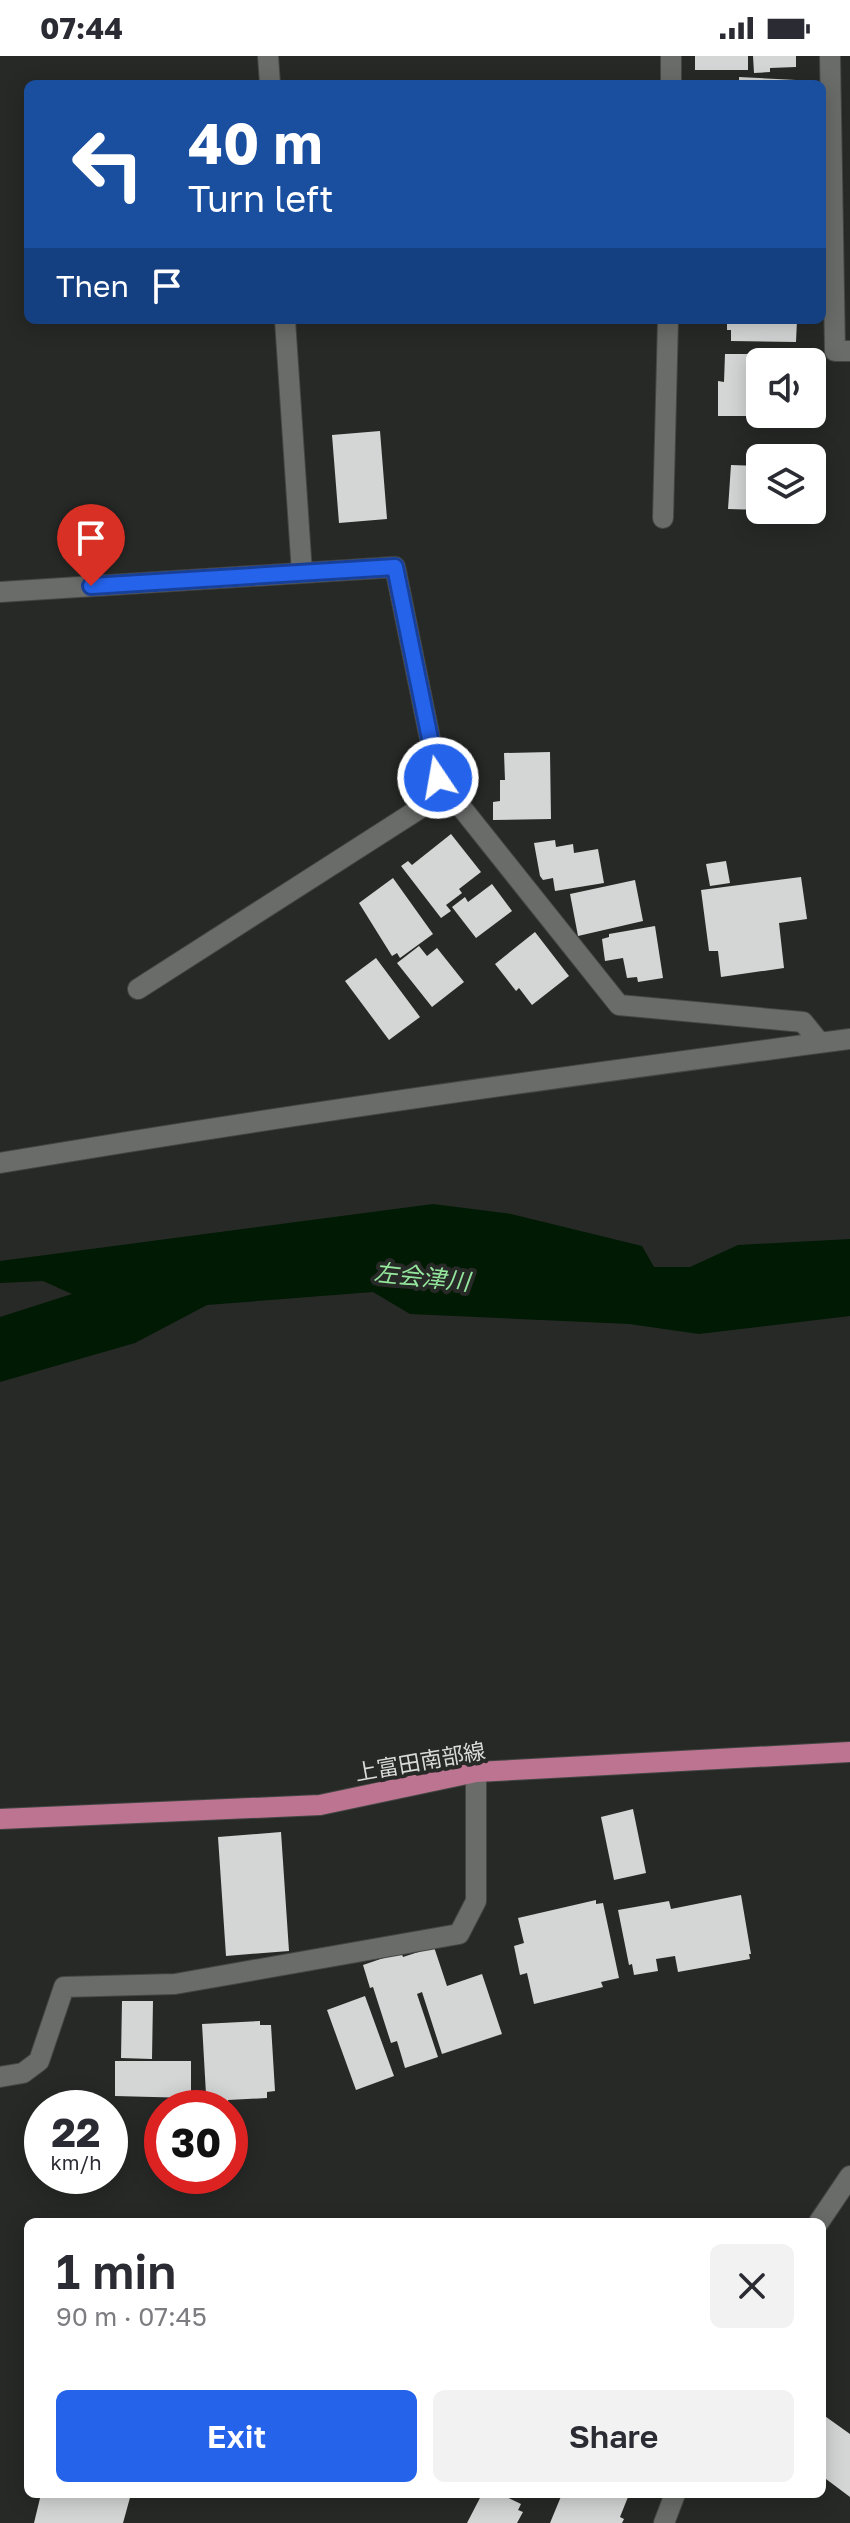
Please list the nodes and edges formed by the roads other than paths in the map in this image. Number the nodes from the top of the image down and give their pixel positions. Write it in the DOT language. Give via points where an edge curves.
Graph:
graph roads {
  1 [pos="268,56"];
  2 [pos="671,56"];
  3 [pos="830,56"];
  4 [pos="270,80"];
  5 [pos="671,80"];
  6 [pos="285,324"];
  7 [pos="668,324"];
  8 [pos="850,351"];
  9 [pos="663,518"];
  10 [pos="302,573"];
  11 [pos="0,592"];
  12 [pos="438,778"];
  13 [pos="138,989"];
  14 [pos="850,1039"];
  15 [pos="820,1043"];
  16 [pos="0,1163"];
  17 [pos="850,1752"];
  18 [pos="476,1772"];
  19 [pos="0,1819"];
  20 [pos="0,2077"];
  21 [pos="850,2176"];
  22 [pos="822,2218"];
  23 [pos="673,2498"];
  24 [pos="664,2523"];
  1 -- 4 [label="street"];
  2 -- 5 [label="street"];
  3 -- 8 [label="street" via="835,351"];
  6 -- 10 [label="street"];
  7 -- 9 [label="street"];
  10 -- 11 [label="street"];
  10 -- 12 [label="street" via="395,567"];
  12 -- 13 [label="street" via="419,809"];
  12 -- 15 [label="street" via="619,1005 803,1022"];
  14 -- 15 [label="street"];
  15 -- 16 [label="street"];
  17 -- 18 [label="main road, 上富田南部線"];
  18 -- 19 [label="main road, 上富田南部線" via="320,1805"];
  18 -- 20 [label="street" via="476,1901 459,1934 175,1984 64,1987 39,2061 23,2073"];
  21 -- 22 [label="street"];
  23 -- 24 [label="street"];
}
